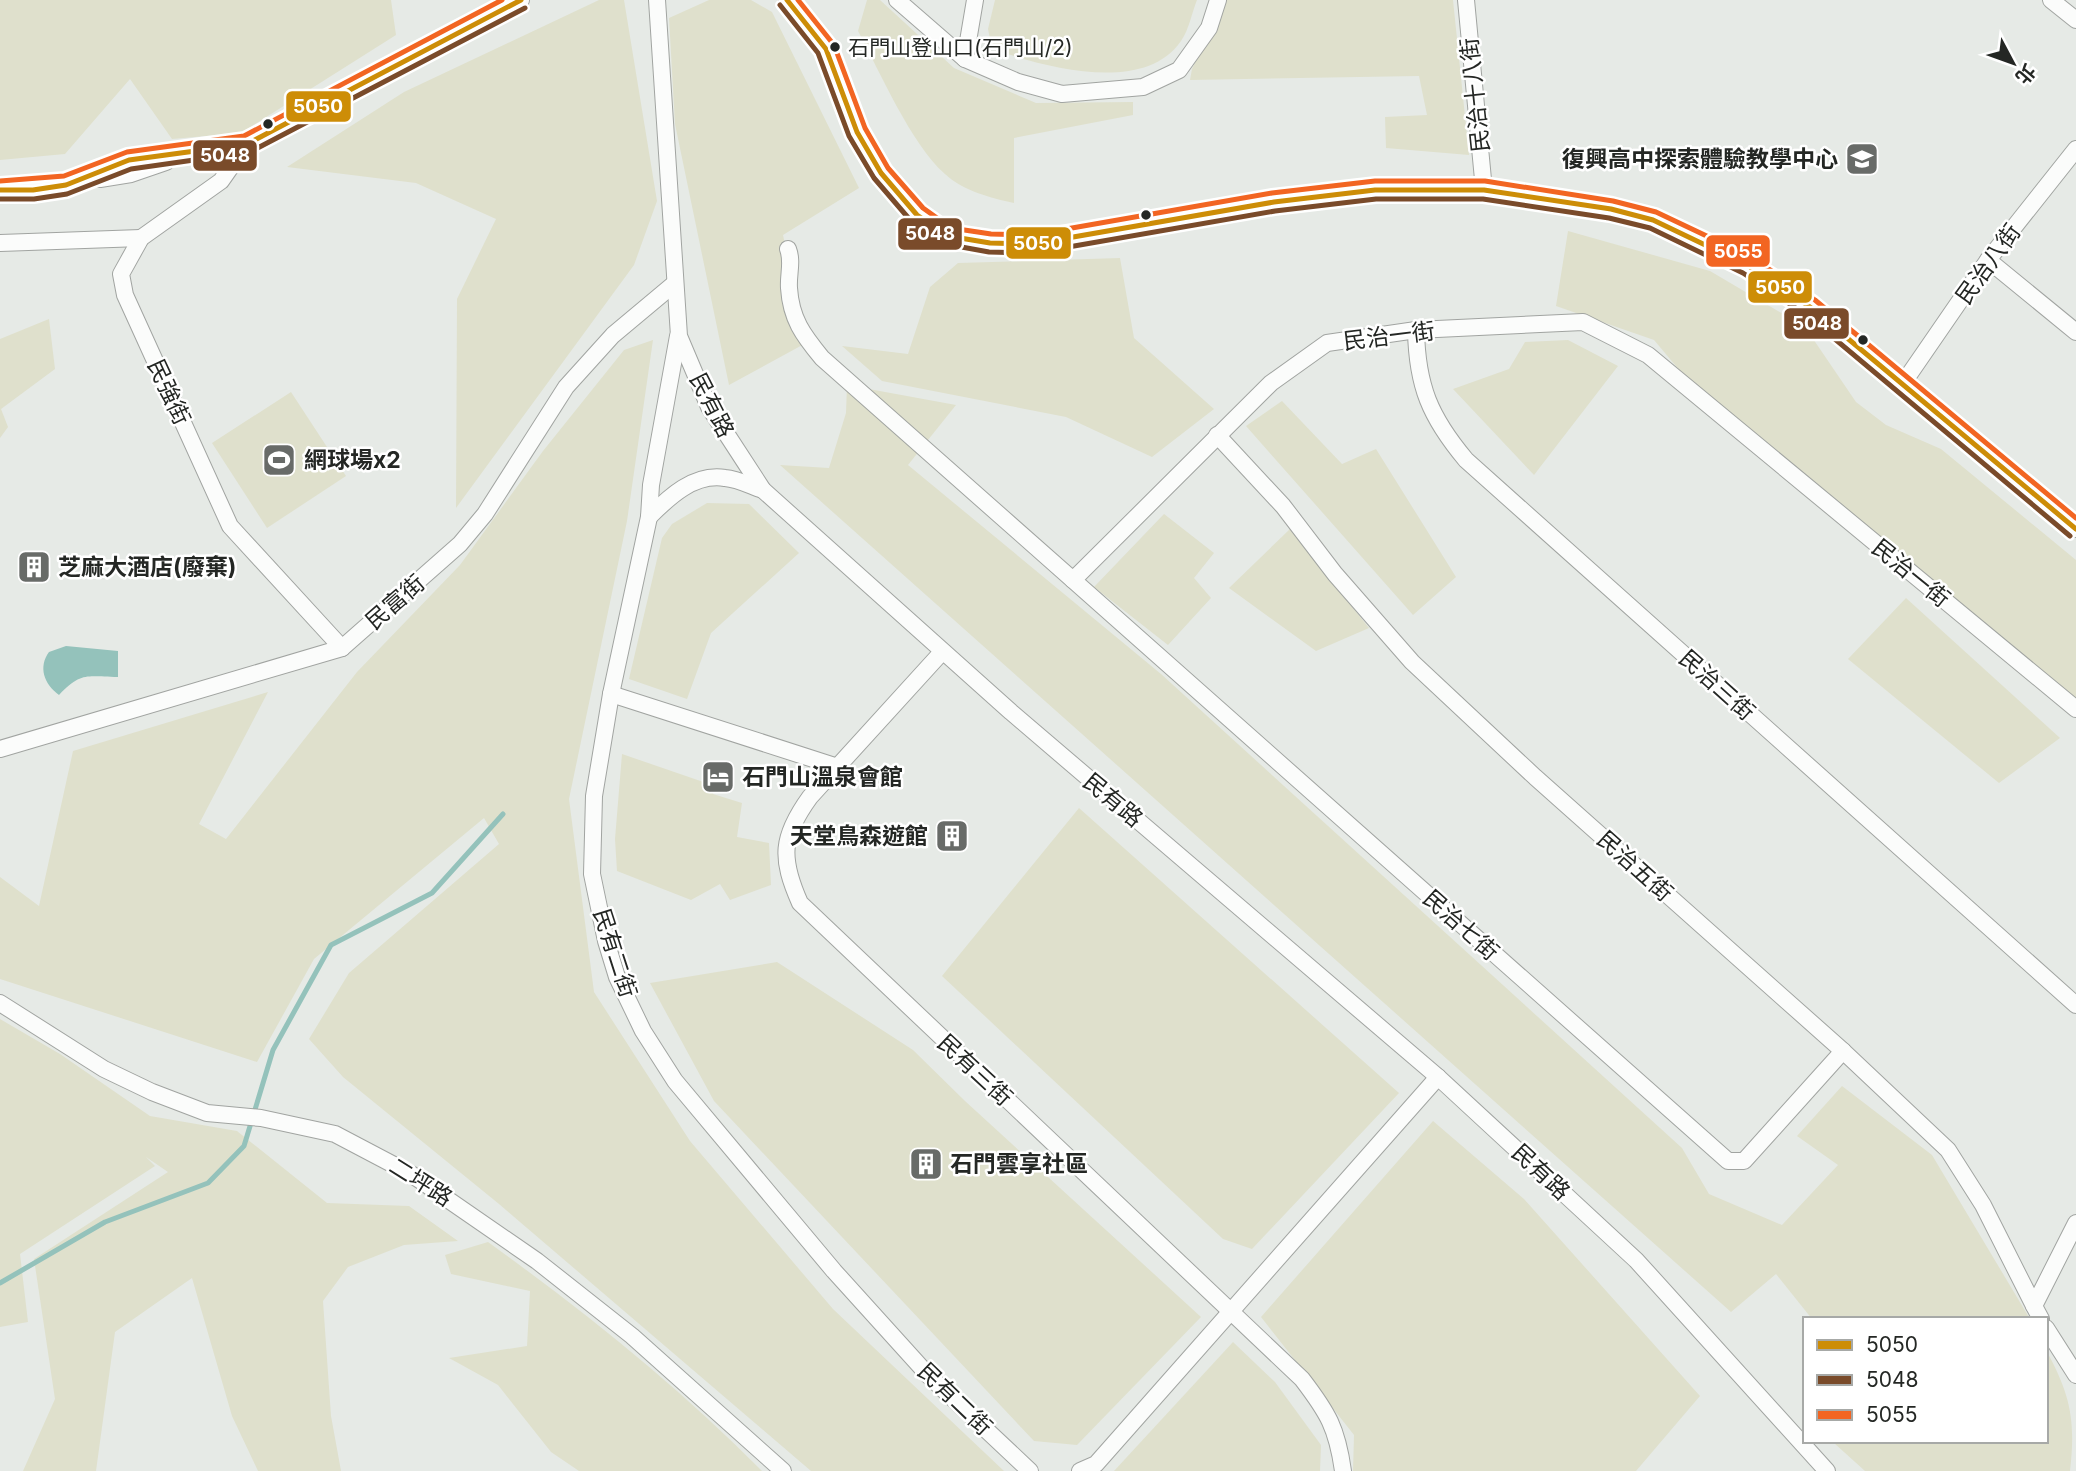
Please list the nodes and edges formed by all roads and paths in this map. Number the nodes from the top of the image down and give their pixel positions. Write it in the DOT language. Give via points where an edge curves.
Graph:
graph roads {
  1 [pos="521,0"];
  2 [pos="657,0"];
  3 [pos="788,0"];
  4 [pos="897,0"];
  5 [pos="975,0"];
  6 [pos="1218,0"];
  7 [pos="1465,0"];
  8 [pos="2051,0"];
  9 [pos="2076,20"];
  10 [pos="965,60"];
  11 [pos="247,145"];
  12 [pos="2076,149"];
  13 [pos="0,190"];
  14 [pos="1484,190"];
  15 [pos="141,238"];
  16 [pos="0,243"];
  17 [pos="788,249"];
  18 [pos="1988,260"];
  19 [pos="674,284"];
  20 [pos="1416,330"];
  21 [pos="2076,332"];
  22 [pos="679,335"];
  23 [pos="1904,382"];
  24 [pos="1217,435"];
  25 [pos="762,490"];
  26 [pos="649,517"];
  27 [pos="2076,529"];
  28 [pos="1073,579"];
  29 [pos="342,648"];
  30 [pos="942,652"];
  31 [pos="611,694"];
  32 [pos="2076,709"];
  33 [pos="0,749"];
  34 [pos="838,767"];
  35 [pos="0,1003"];
  36 [pos="2076,1005"];
  37 [pos="1843,1051"];
  38 [pos="1438,1077"];
  39 [pos="2076,1223"];
  40 [pos="1233,1312"];
  41 [pos="2037,1312"];
  42 [pos="2048,1331"];
  43 [pos="2076,1375"];
  44 [pos="783,1471"];
  45 [pos="1030,1471"];
  46 [pos="1080,1471"];
  47 [pos="1343,1471"];
  48 [pos="1827,1471"];
  1 -- 11 [label="street"];
  2 -- 19 [label="street, 民有路"];
  3 -- 14 [label="street" via="826,49 857,132 881,173 917,215 948,236 1033,244 1274,202 1375,190"];
  4 -- 10 [label="street"];
  5 -- 10 [label="street"];
  6 -- 10 [label="street" via="1209,28 1179,70 1143,87 1062,94"];
  7 -- 14 [label="street, 民治十八街"];
  8 -- 9 [label="street"];
  11 -- 13 [label="street" via="195,151 131,174 33,190"];
  11 -- 15 [label="street, 民強街" via="221,180"];
  12 -- 18 [label="street, 民治八街"];
  14 -- 23 [label="street" via="1653,220 1747,265 1810,307"];
  15 -- 16 [label="street"];
  15 -- 29 [label="street, 民強街" via="121,274 124,295 230,526"];
  17 -- 28 [label="street" via="797,327 822,358"];
  18 -- 21 [label="street"];
  18 -- 23 [label="street, 民治八街"];
  19 -- 22 [label="street, 民有路"];
  19 -- 29 [label="street, 民富街" via="613,335 566,387 485,514 460,544"];
  20 -- 24 [label="street, 民治一街" via="1327,344 1270,383"];
  20 -- 32 [label="street, 民治一街" via="1583,322 1648,355"];
  20 -- 36 [label="street, 民治三街" via="1416,354 1432,415 1466,460"];
  22 -- 25 [label="street, 民有路" via="709,407"];
  22 -- 26 [label="street, 民有二街" via="650,485"];
  23 -- 27 [label="street"];
  24 -- 28 [label="street, 民治一街"];
  24 -- 37 [label="street, 民治五街" via="1283,506 1412,662"];
  25 -- 26 [label="street" via="724,477 699,481 670,495"];
  25 -- 30 [label="street, 民有路"];
  26 -- 31 [label="street, 民有二街"];
  28 -- 37 [label="street, 民治七街" via="1728,1161 1744,1161"];
  29 -- 33 [label="street, 民富街"];
  30 -- 34 [label="street, 民有三街"];
  30 -- 38 [label="street, 民有路"];
  31 -- 34 [label="street"];
  31 -- 45 [label="street, 民有二街" via="591,821 592,874 617,977 643,1031 675,1081 834,1270 929,1376"];
  34 -- 40 [label="street, 民有三街" via="794,820 786,848 787,873 800,903"];
  35 -- 44 [label="street, 二坪路" via="104,1069 152,1092 207,1113 261,1118 335,1134 411,1174 537,1261 632,1336"];
  37 -- 41 [label="street, 民治五街" via="1948,1150 1983,1205"];
  38 -- 40 [label="street"];
  38 -- 48 [label="street, 民有路" via="1636,1260"];
  39 -- 41 [label="street"];
  40 -- 46 [label="street" via="1096,1464"];
  40 -- 47 [label="street, 民有三街" via="1302,1379 1324,1408 1338,1436"];
  42 -- 43 [label="street"];
}
